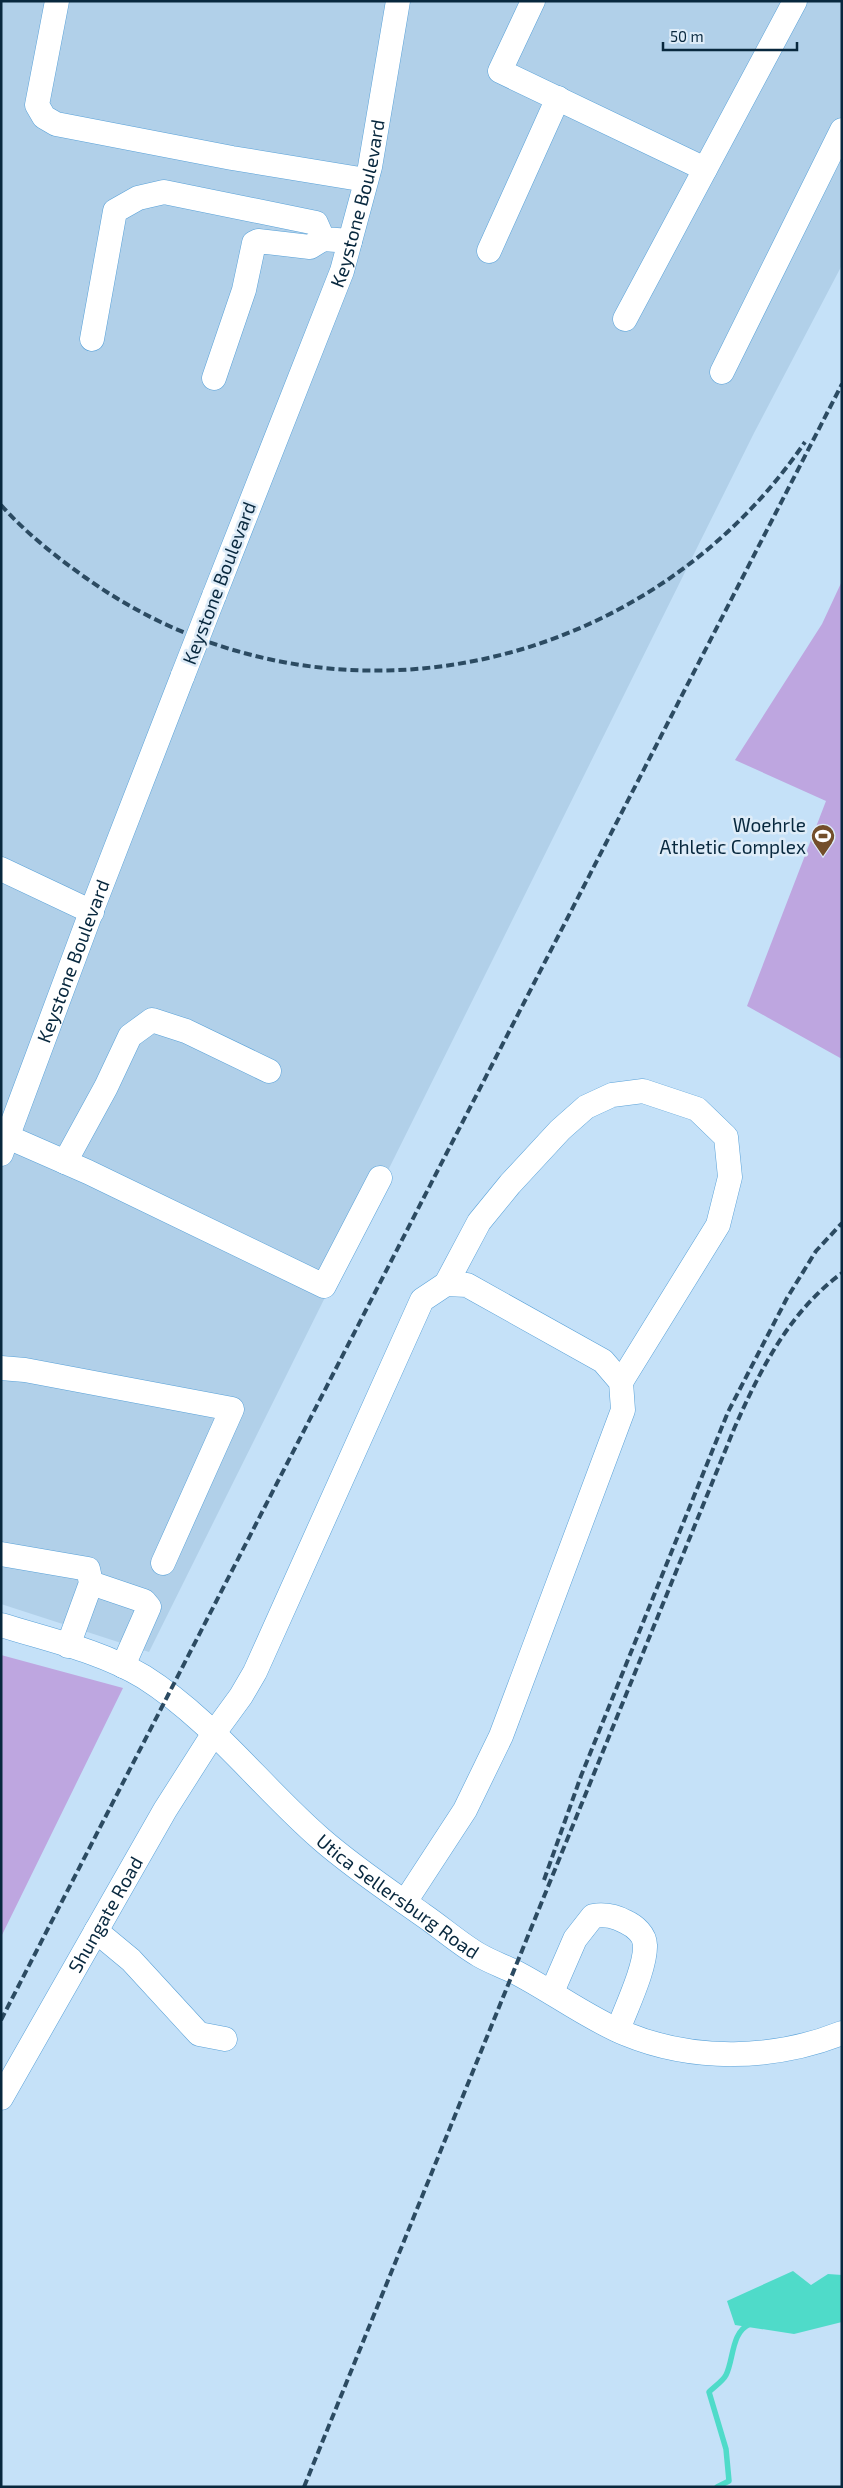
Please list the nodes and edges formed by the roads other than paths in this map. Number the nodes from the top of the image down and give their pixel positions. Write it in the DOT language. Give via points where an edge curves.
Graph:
graph roads {
  1 [pos="57,1"];
  2 [pos="398,1"];
  3 [pos="533,1"];
  4 [pos="794,1"];
  5 [pos="558,98"];
  6 [pos="842,130"];
  7 [pos="705,169"];
  8 [pos="366,180"];
  9 [pos="323,239"];
  10 [pos="350,241"];
  11 [pos="489,251"];
  12 [pos="624,319"];
  13 [pos="92,339"];
  14 [pos="722,372"];
  15 [pos="214,378"];
  16 [pos="1,869"];
  17 [pos="92,912"];
  18 [pos="269,1071"];
  19 [pos="4,1145"];
  20 [pos="65,1162"];
  21 [pos="380,1178"];
  22 [pos="446,1284"];
  23 [pos="1,1368"];
  24 [pos="621,1382"];
  25 [pos="1,1554"];
  26 [pos="162,1563"];
  27 [pos="91,1583"];
  28 [pos="1,1626"];
  29 [pos="68,1646"];
  30 [pos="123,1666"];
  31 [pos="214,1733"];
  32 [pos="404,1902"];
  33 [pos="96,1931"];
  34 [pos="552,1992"];
  35 [pos="618,2030"];
  36 [pos="842,2034"];
  37 [pos="225,2039"];
  38 [pos="1,2098"];
  1 -- 8 [label="street" via="37,105 44,117 56,124"];
  2 -- 8 [label="street, Keystone Boulevard"];
  3 -- 5 [label="street" via="500,71"];
  4 -- 7 [label="street"];
  5 -- 7 [label="street"];
  5 -- 11 [label="street"];
  6 -- 14 [label="street"];
  7 -- 12 [label="street"];
  8 -- 10 [label="street, Keystone Boulevard"];
  9 -- 10 [label="street"];
  9 -- 13 [label="street" via="316,223 164,192 138,198 115,212"];
  9 -- 15 [label="street" via="310,248 254,243 244,290"];
  10 -- 17 [label="street, Keystone Boulevard, bridge" via="342,271"];
  16 -- 17 [label="street"];
  17 -- 19 [label="street, Keystone Boulevard"];
  18 -- 20 [label="street" via="186,1031 152,1020 130,1036"];
  19 -- 20 [label="street"];
  20 -- 21 [label="street" via="324,1286"];
  22 -- 24 [label="street" via="467,1285 603,1361"];
  22 -- 24 [label="street" via="479,1222 560,1130 586,1107 612,1095 643,1091 697,1109 726,1137 730,1177 718,1225"];
  22 -- 31 [label="street, Shungate Road" via="422,1300 255,1672 242,1696"];
  23 -- 26 [label="street" via="232,1409"];
  24 -- 32 [label="street" via="623,1410 501,1736 464,1810"];
  25 -- 27 [label="street" via="88,1569"];
  27 -- 29 [label="street"];
  27 -- 30 [label="street" via="144,1601 149,1607"];
  28 -- 29 [label="street, Utica Sellersburg Road"];
  29 -- 30 [label="street, Utica Sellersburg Road"];
  30 -- 31 [label="street, Utica Sellersburg Road" via="168,1694"];
  31 -- 32 [label="street, Utica Sellersburg Road" via="259,1782 322,1840"];
  31 -- 33 [label="street, Shungate Road" via="165,1810"];
  32 -- 34 [label="street, Utica Sellersburg Road" via="478,1955"];
  33 -- 37 [label="street" via="131,1960 199,2034"];
  33 -- 38 [label="street, Shungate Road"];
  34 -- 35 [label="street, Utica Sellersburg Road"];
  34 -- 35 [label="street" via="575,1939 593,1916 604,1914 633,1925 645,1944 642,1964"];
  35 -- 36 [label="street, Utica Sellersburg Road" via="679,2049 730,2056 782,2050"];
}
